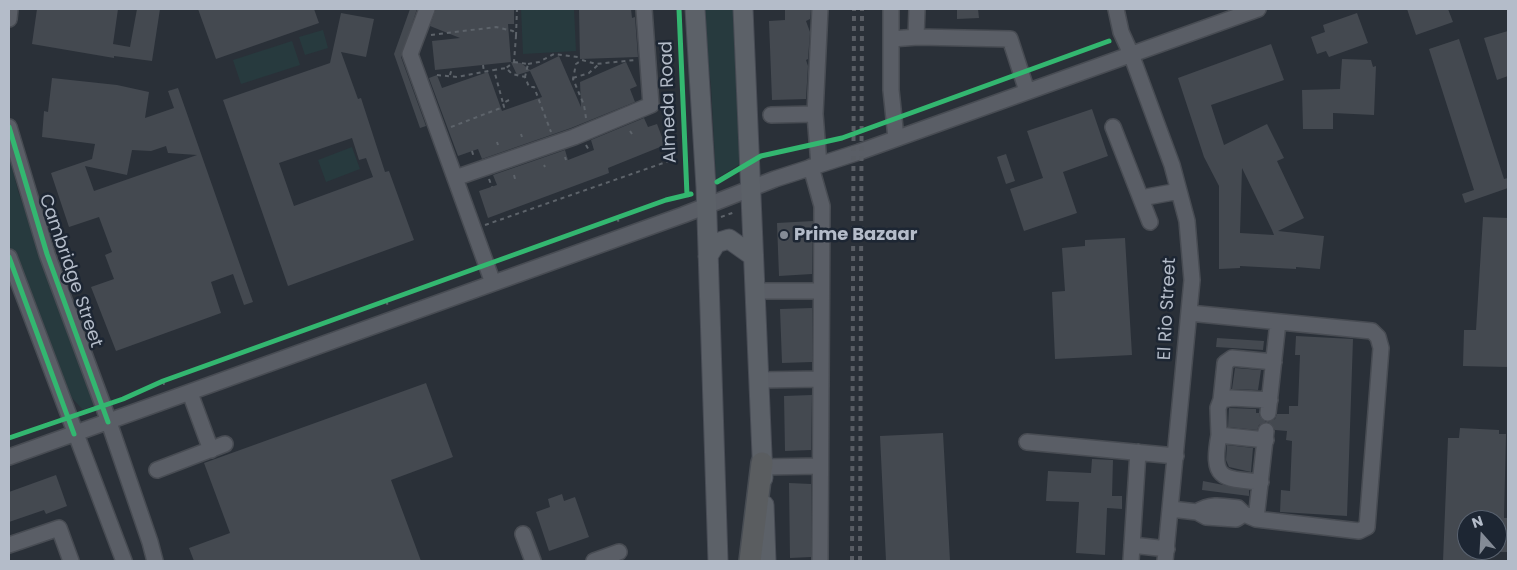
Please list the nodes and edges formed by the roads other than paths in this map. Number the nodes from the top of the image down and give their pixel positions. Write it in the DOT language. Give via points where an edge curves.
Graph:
graph roads {
  1 [pos="10,9"];
  2 [pos="427,9"];
  3 [pos="644,9"];
  4 [pos="695,9"];
  5 [pos="743,9"];
  6 [pos="820,9"];
  7 [pos="891,9"];
  8 [pos="917,9"];
  9 [pos="1116,9"];
  10 [pos="1258,9"];
  11 [pos="9,19"];
  12 [pos="916,37"];
  13 [pos="891,39"];
  14 [pos="1131,54"];
  15 [pos="1027,91"];
  16 [pos="815,114"];
  17 [pos="771,115"];
  18 [pos="9,127"];
  19 [pos="1113,127"];
  20 [pos="896,138"];
  21 [pos="815,166"];
  22 [pos="455,178"];
  23 [pos="751,188"];
  24 [pos="1179,191"];
  25 [pos="1141,198"];
  26 [pos="706,206"];
  27 [pos="1150,222"];
  28 [pos="708,256"];
  29 [pos="753,256"];
  30 [pos="9,257"];
  31 [pos="493,283"];
  32 [pos="755,291"];
  33 [pos="821,291"];
  34 [pos="1189,313"];
  35 [pos="1278,322"];
  36 [pos="1274,362"];
  37 [pos="820,379"];
  38 [pos="759,380"];
  39 [pos="190,392"];
  40 [pos="1221,400"];
  41 [pos="108,422"];
  42 [pos="74,434"];
  43 [pos="1219,435"];
  44 [pos="1027,442"];
  45 [pos="1144,453"];
  46 [pos="1176,456"];
  47 [pos="9,458"];
  48 [pos="762,465"];
  49 [pos="820,466"];
  50 [pos="157,470"];
  51 [pos="1261,482"];
  52 [pos="1170,509"];
  53 [pos="1250,517"];
  54 [pos="523,534"];
  55 [pos="9,545"];
  56 [pos="1132,545"];
  57 [pos="619,552"];
  58 [pos="1166,555"];
  59 [pos="71,561"];
  60 [pos="124,561"];
  61 [pos="155,561"];
  62 [pos="533,561"];
  63 [pos="594,561"];
  64 [pos="718,561"];
  65 [pos="750,561"];
  66 [pos="766,561"];
  67 [pos="820,561"];
  68 [pos="1131,561"];
  1 -- 11 [label="street"];
  2 -- 22 [label="street" via="410,54"];
  3 -- 22 [label="street" via="651,105"];
  4 -- 26 [label="main road, Almeda Road"];
  5 -- 23 [label="main road"];
  6 -- 16 [label="street"];
  7 -- 13 [label="street"];
  8 -- 12 [label="street"];
  9 -- 14 [label="street, El Rio Street" via="1121,32"];
  10 -- 14 [label="street"];
  12 -- 13 [label="street"];
  12 -- 15 [label="street" via="1010,39"];
  13 -- 20 [label="street" via="891,90"];
  14 -- 15 [label="street"];
  14 -- 24 [label="street, El Rio Street"];
  15 -- 20 [label="street"];
  16 -- 17 [label="street"];
  16 -- 21 [label="street"];
  18 -- 41 [label="street, Cambridge Street" via="47,254"];
  19 -- 25 [label="street"];
  20 -- 21 [label="street"];
  21 -- 23 [label="street"];
  21 -- 33 [label="street" via="822,206"];
  22 -- 31 [label="street"];
  23 -- 26 [label="street"];
  23 -- 29 [label="main road"];
  24 -- 25 [label="street"];
  24 -- 34 [label="street, El Rio Street" via="1188,231 1192,280"];
  25 -- 27 [label="street"];
  26 -- 28 [label="main road, Almeda Road"];
  26 -- 31 [label="street"];
  28 -- 29 [label="main road" via="716,243 729,239"];
  28 -- 64 [label="main road, Almeda Road"];
  29 -- 32 [label="main road"];
  30 -- 42 [label="street"];
  31 -- 39 [label="street"];
  32 -- 33 [label="street"];
  32 -- 38 [label="main road"];
  33 -- 37 [label="street"];
  34 -- 35 [label="street"];
  34 -- 46 [label="street, El Rio Street"];
  35 -- 36 [label="street"];
  35 -- 53 [label="street" via="1372,331 1378,336 1381,348 1368,527 1359,531"];
  36 -- 40 [label="street" via="1232,358 1225,363"];
  36 -- 40 [label="street" via="1269,407 1232,398"];
  37 -- 38 [label="street"];
  37 -- 49 [label="street"];
  38 -- 48 [label="main road"];
  39 -- 41 [label="street"];
  39 -- 50 [label="street" via="218,447"];
  40 -- 43 [label="street" via="1218,408"];
  41 -- 42 [label="street"];
  41 -- 61 [label="street, Cambridge Street"];
  42 -- 47 [label="street"];
  42 -- 60 [label="street"];
  43 -- 51 [label="street" via="1214,458 1223,476"];
  43 -- 51 [label="street" via="1266,435"];
  44 -- 45 [label="street"];
  45 -- 46 [label="street"];
  45 -- 56 [label="street"];
  46 -- 52 [label="street, El Rio Street"];
  48 -- 49 [label="street"];
  48 -- 65 [label="highway"];
  48 -- 66 [label="main road"];
  49 -- 67 [label="street"];
  51 -- 53 [label="street"];
  52 -- 53 [label="street" via="1197,512 1206,517"];
  52 -- 58 [label="street, El Rio Street"];
  54 -- 62 [label="street"];
  55 -- 59 [label="street" via="59,528"];
  56 -- 58 [label="street"];
  56 -- 68 [label="street"];
  57 -- 63 [label="street"];
}
